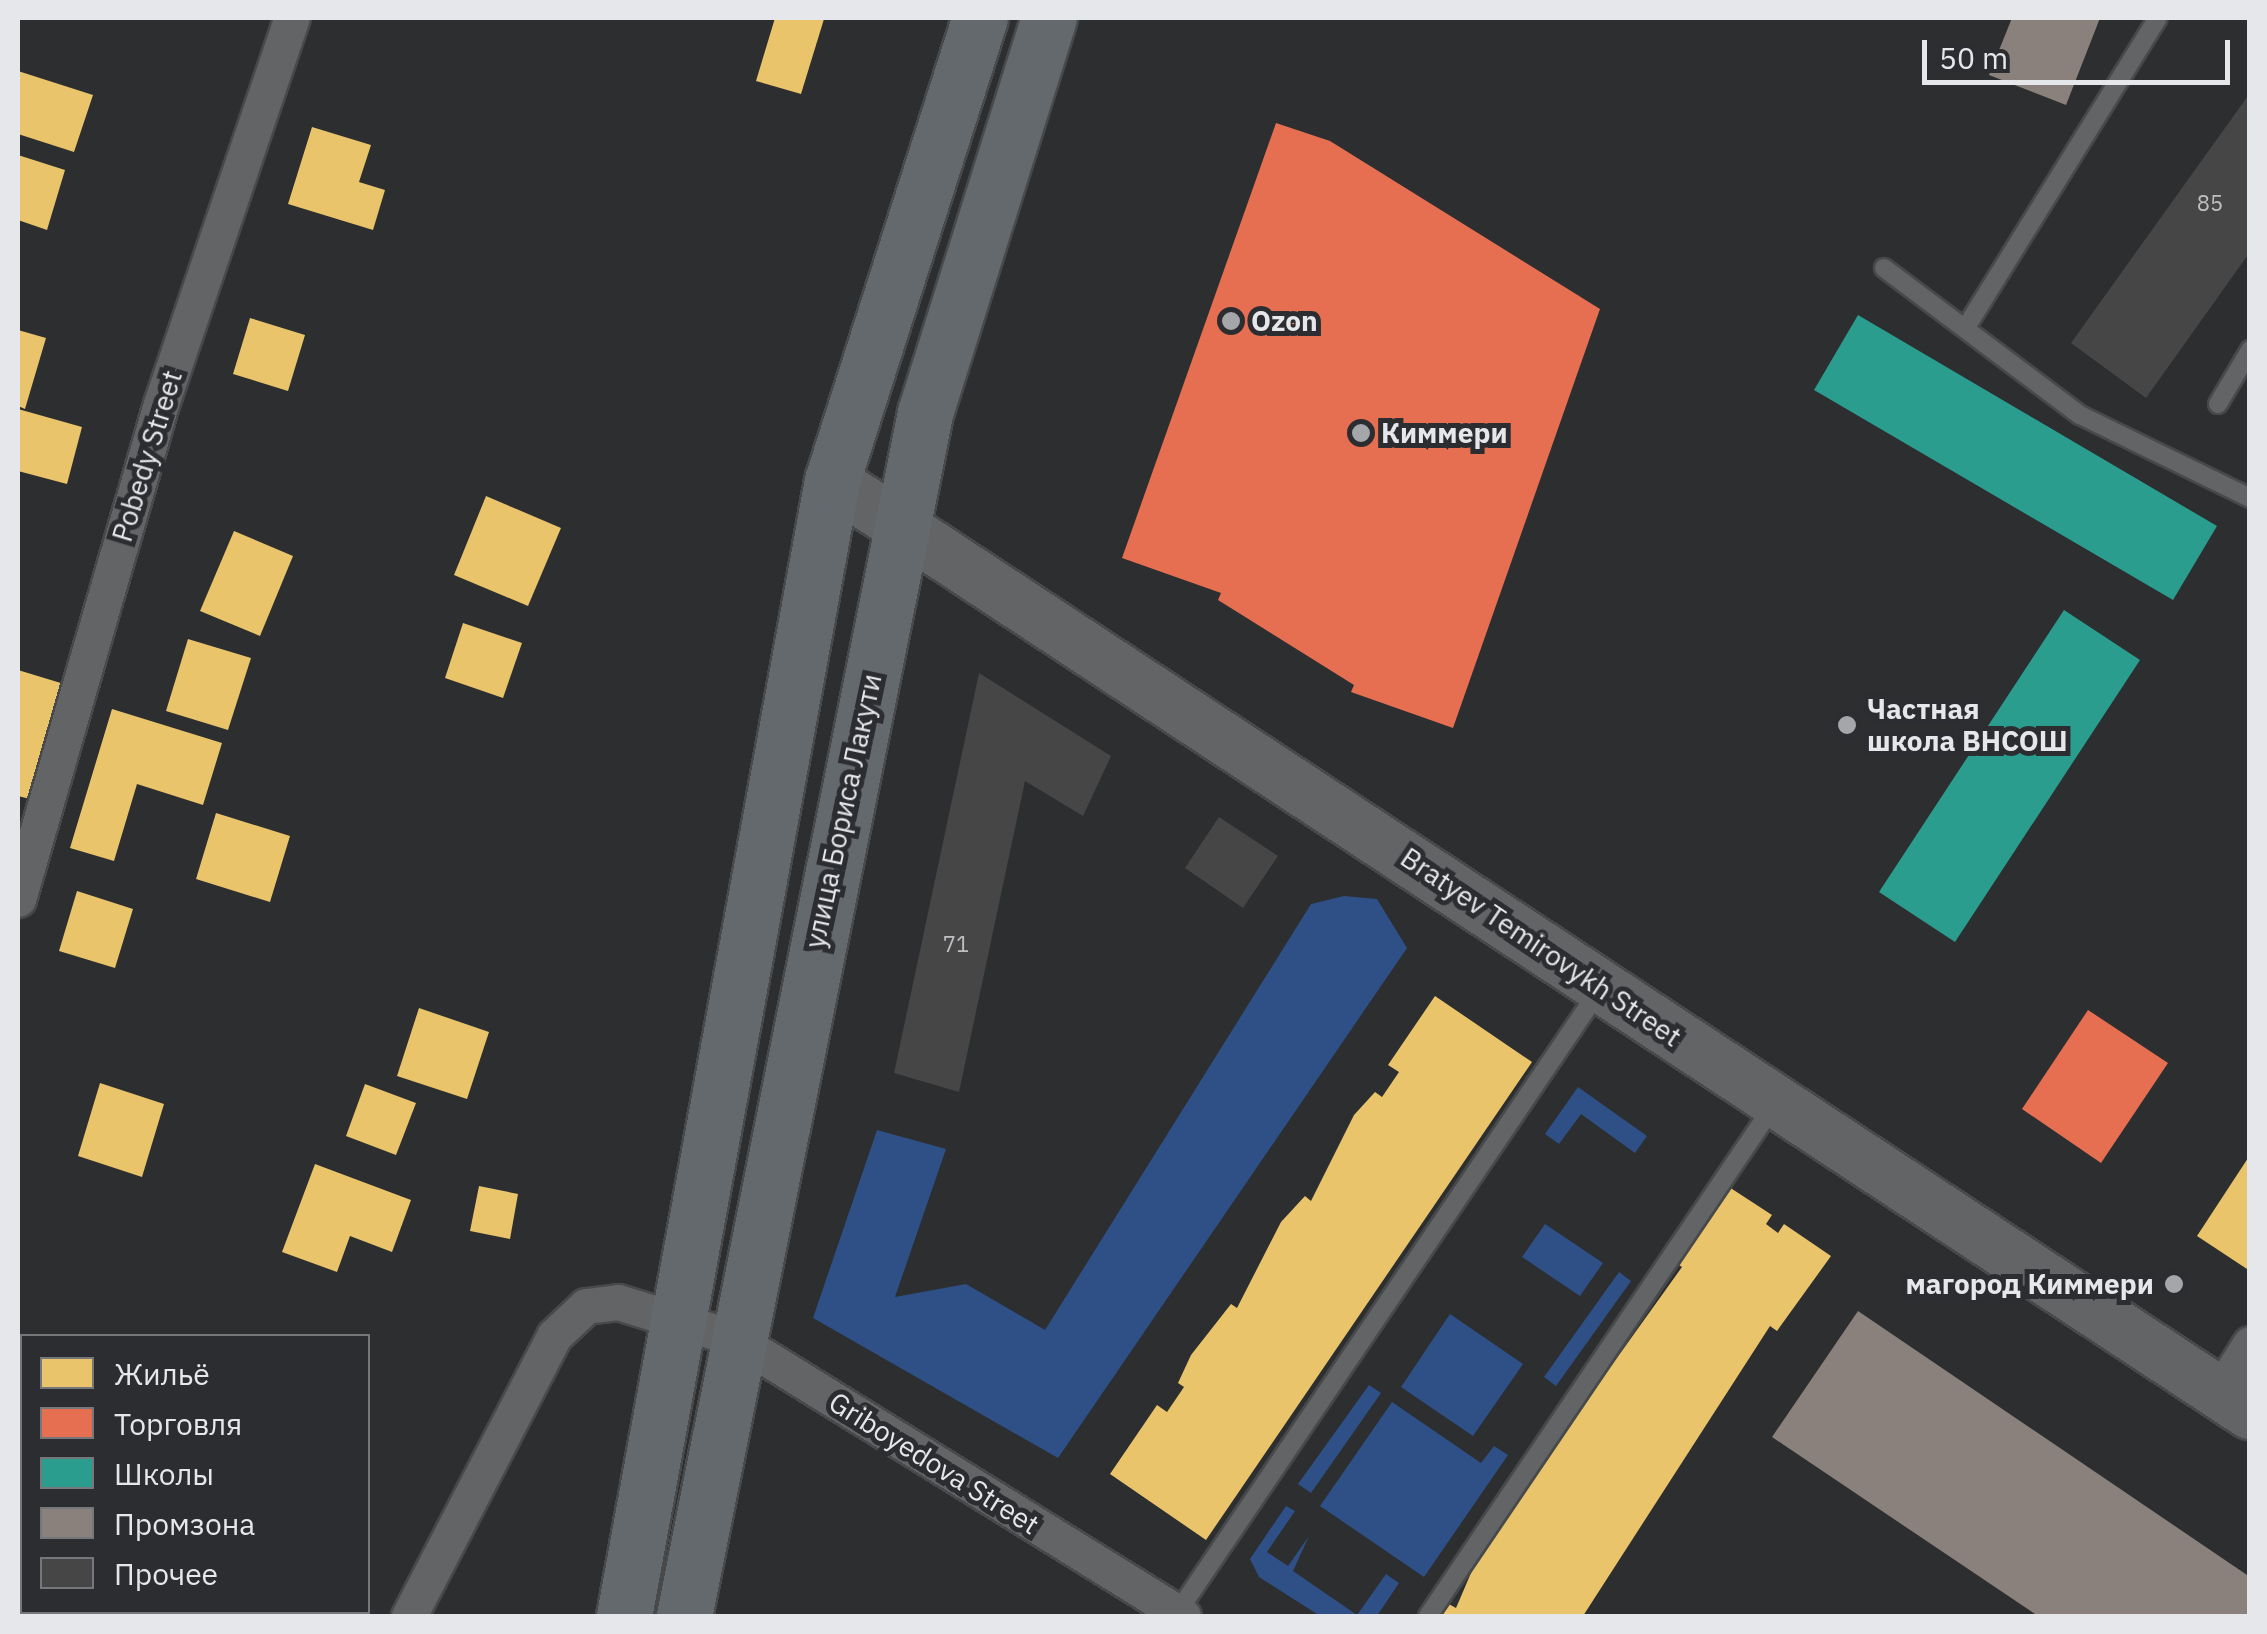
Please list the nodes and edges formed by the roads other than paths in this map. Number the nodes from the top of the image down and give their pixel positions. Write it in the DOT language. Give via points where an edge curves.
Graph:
graph roads {
  1 [pos="292,18"];
  2 [pos="980,18"];
  3 [pos="1049,18"];
  4 [pos="2158,18"];
  5 [pos="1884,268"];
  6 [pos="1968,324"];
  7 [pos="2250,350"];
  8 [pos="2218,404"];
  9 [pos="832,482"];
  10 [pos="2250,498"];
  11 [pos="903,522"];
  12 [pos="18,899"];
  13 [pos="1600,989"];
  14 [pos="1774,1104"];
  15 [pos="680,1322"];
  16 [pos="734,1338"];
  17 [pos="2250,1344"];
  18 [pos="2234,1403"];
  19 [pos="1180,1615"];
  20 [pos="409,1616"];
  21 [pos="624,1616"];
  22 [pos="684,1616"];
  23 [pos="1428,1616"];
  1 -- 12 [label="street, Pobedy Street" via="161,404"];
  2 -- 9 [label="main road"];
  3 -- 11 [label="main road, улица Бориса Лакути" via="926,413"];
  4 -- 6 [label="lane"];
  5 -- 6 [label="lane"];
  6 -- 10 [label="lane" via="2080,414"];
  7 -- 8 [label="lane"];
  9 -- 11 [label="street, Bratyev Temirovykh Street"];
  9 -- 15 [label="main road"];
  11 -- 13 [label="street, Bratyev Temirovykh Street"];
  11 -- 16 [label="main road, улица Бориса Лакути"];
  13 -- 14 [label="street, Bratyev Temirovykh Street"];
  13 -- 19 [label="lane"];
  14 -- 18 [label="street, Bratyev Temirovykh Street"];
  14 -- 23 [label="lane"];
  15 -- 16 [label="street, Griboyedova Street"];
  15 -- 20 [label="street, Griboyedova Street" via="618,1302 586,1306 554,1336"];
  15 -- 21 [label="main road"];
  16 -- 19 [label="street, Griboyedova Street"];
  16 -- 22 [label="main road, улица Бориса Лакути"];
  17 -- 18 [label="street"];
}
